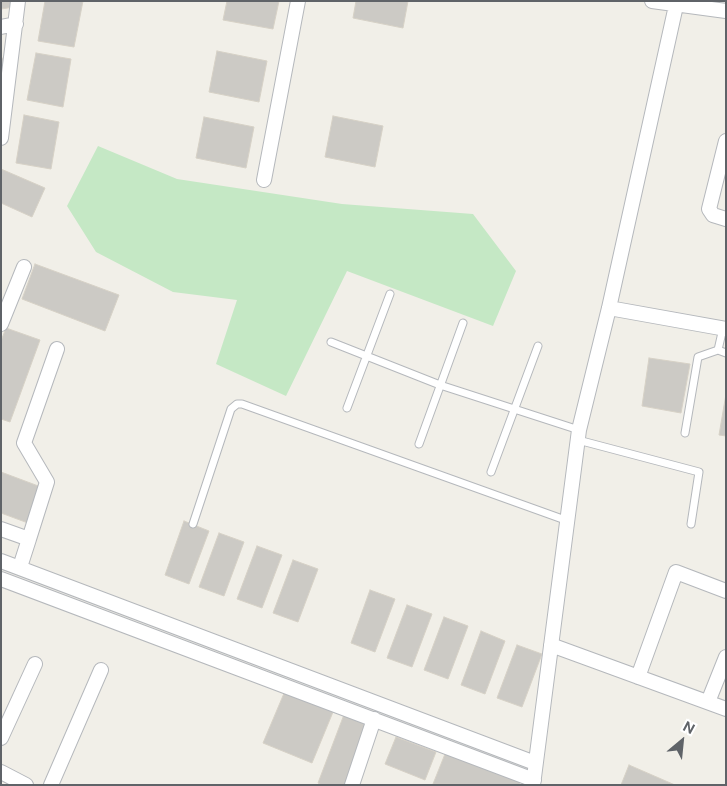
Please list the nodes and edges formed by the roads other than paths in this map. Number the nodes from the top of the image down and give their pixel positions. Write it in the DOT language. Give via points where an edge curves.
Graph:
graph roads {
  1 [pos="18,1"];
  2 [pos="298,1"];
  3 [pos="652,1"];
  4 [pos="677,3"];
  5 [pos="726,11"];
  6 [pos="16,24"];
  7 [pos="1,27"];
  8 [pos="1,138"];
  9 [pos="726,141"];
  10 [pos="264,180"];
  11 [pos="726,219"];
  12 [pos="24,267"];
  13 [pos="390,294"];
  14 [pos="609,308"];
  15 [pos="463,323"];
  16 [pos="1,324"];
  17 [pos="725,328"];
  18 [pos="331,342"];
  19 [pos="538,346"];
  20 [pos="57,348"];
  21 [pos="718,350"];
  22 [pos="726,353"];
  23 [pos="367,356"];
  24 [pos="440,385"];
  25 [pos="347,408"];
  26 [pos="515,409"];
  27 [pos="685,433"];
  28 [pos="578,435"];
  29 [pos="418,444"];
  30 [pos="491,472"];
  31 [pos="568,521"];
  32 [pos="193,524"];
  33 [pos="691,524"];
  34 [pos="1,529"];
  35 [pos="29,539"];
  36 [pos="1,561"];
  37 [pos="20,568"];
  38 [pos="1,579"];
  39 [pos="726,591"];
  40 [pos="551,645"];
  41 [pos="726,657"];
  42 [pos="36,664"];
  43 [pos="101,670"];
  44 [pos="638,677"];
  45 [pos="708,702"];
  46 [pos="726,709"];
  47 [pos="374,719"];
  48 [pos="1,738"];
  49 [pos="535,762"];
  50 [pos="1,772"];
  51 [pos="534,782"];
  52 [pos="26,785"];
  53 [pos="51,785"];
  54 [pos="352,785"];
  1 -- 6 [label="street"];
  2 -- 10 [label="street"];
  3 -- 4 [label="street"];
  4 -- 5 [label="street"];
  4 -- 14 [label="street"];
  6 -- 7 [label="street"];
  6 -- 8 [label="street"];
  9 -- 11 [label="street" via="709,209 713,215"];
  12 -- 16 [label="street"];
  13 -- 23 [label="lane"];
  14 -- 17 [label="street"];
  14 -- 28 [label="street"];
  15 -- 24 [label="lane"];
  17 -- 21 [label="lane"];
  18 -- 23 [label="lane"];
  19 -- 26 [label="lane"];
  20 -- 35 [label="street" via="24,443 47,482"];
  21 -- 22 [label="lane"];
  21 -- 27 [label="lane" via="698,357"];
  23 -- 24 [label="lane"];
  23 -- 25 [label="lane"];
  24 -- 26 [label="lane"];
  24 -- 29 [label="lane"];
  26 -- 28 [label="lane"];
  26 -- 30 [label="lane"];
  28 -- 31 [label="street"];
  28 -- 33 [label="lane" via="699,472"];
  31 -- 32 [label="lane" via="237,404 231,410"];
  31 -- 40 [label="street"];
  34 -- 35 [label="street"];
  35 -- 37 [label="street"];
  36 -- 37 [label="street"];
  37 -- 49 [label="street"];
  38 -- 47 [label="street"];
  39 -- 44 [label="street" via="676,572"];
  40 -- 44 [label="street"];
  40 -- 49 [label="street"];
  41 -- 45 [label="street"];
  42 -- 48 [label="street"];
  43 -- 53 [label="street"];
  44 -- 45 [label="street"];
  45 -- 46 [label="street"];
  47 -- 51 [label="street"];
  47 -- 54 [label="street"];
  49 -- 51 [label="street"];
  50 -- 52 [label="street"];
}
